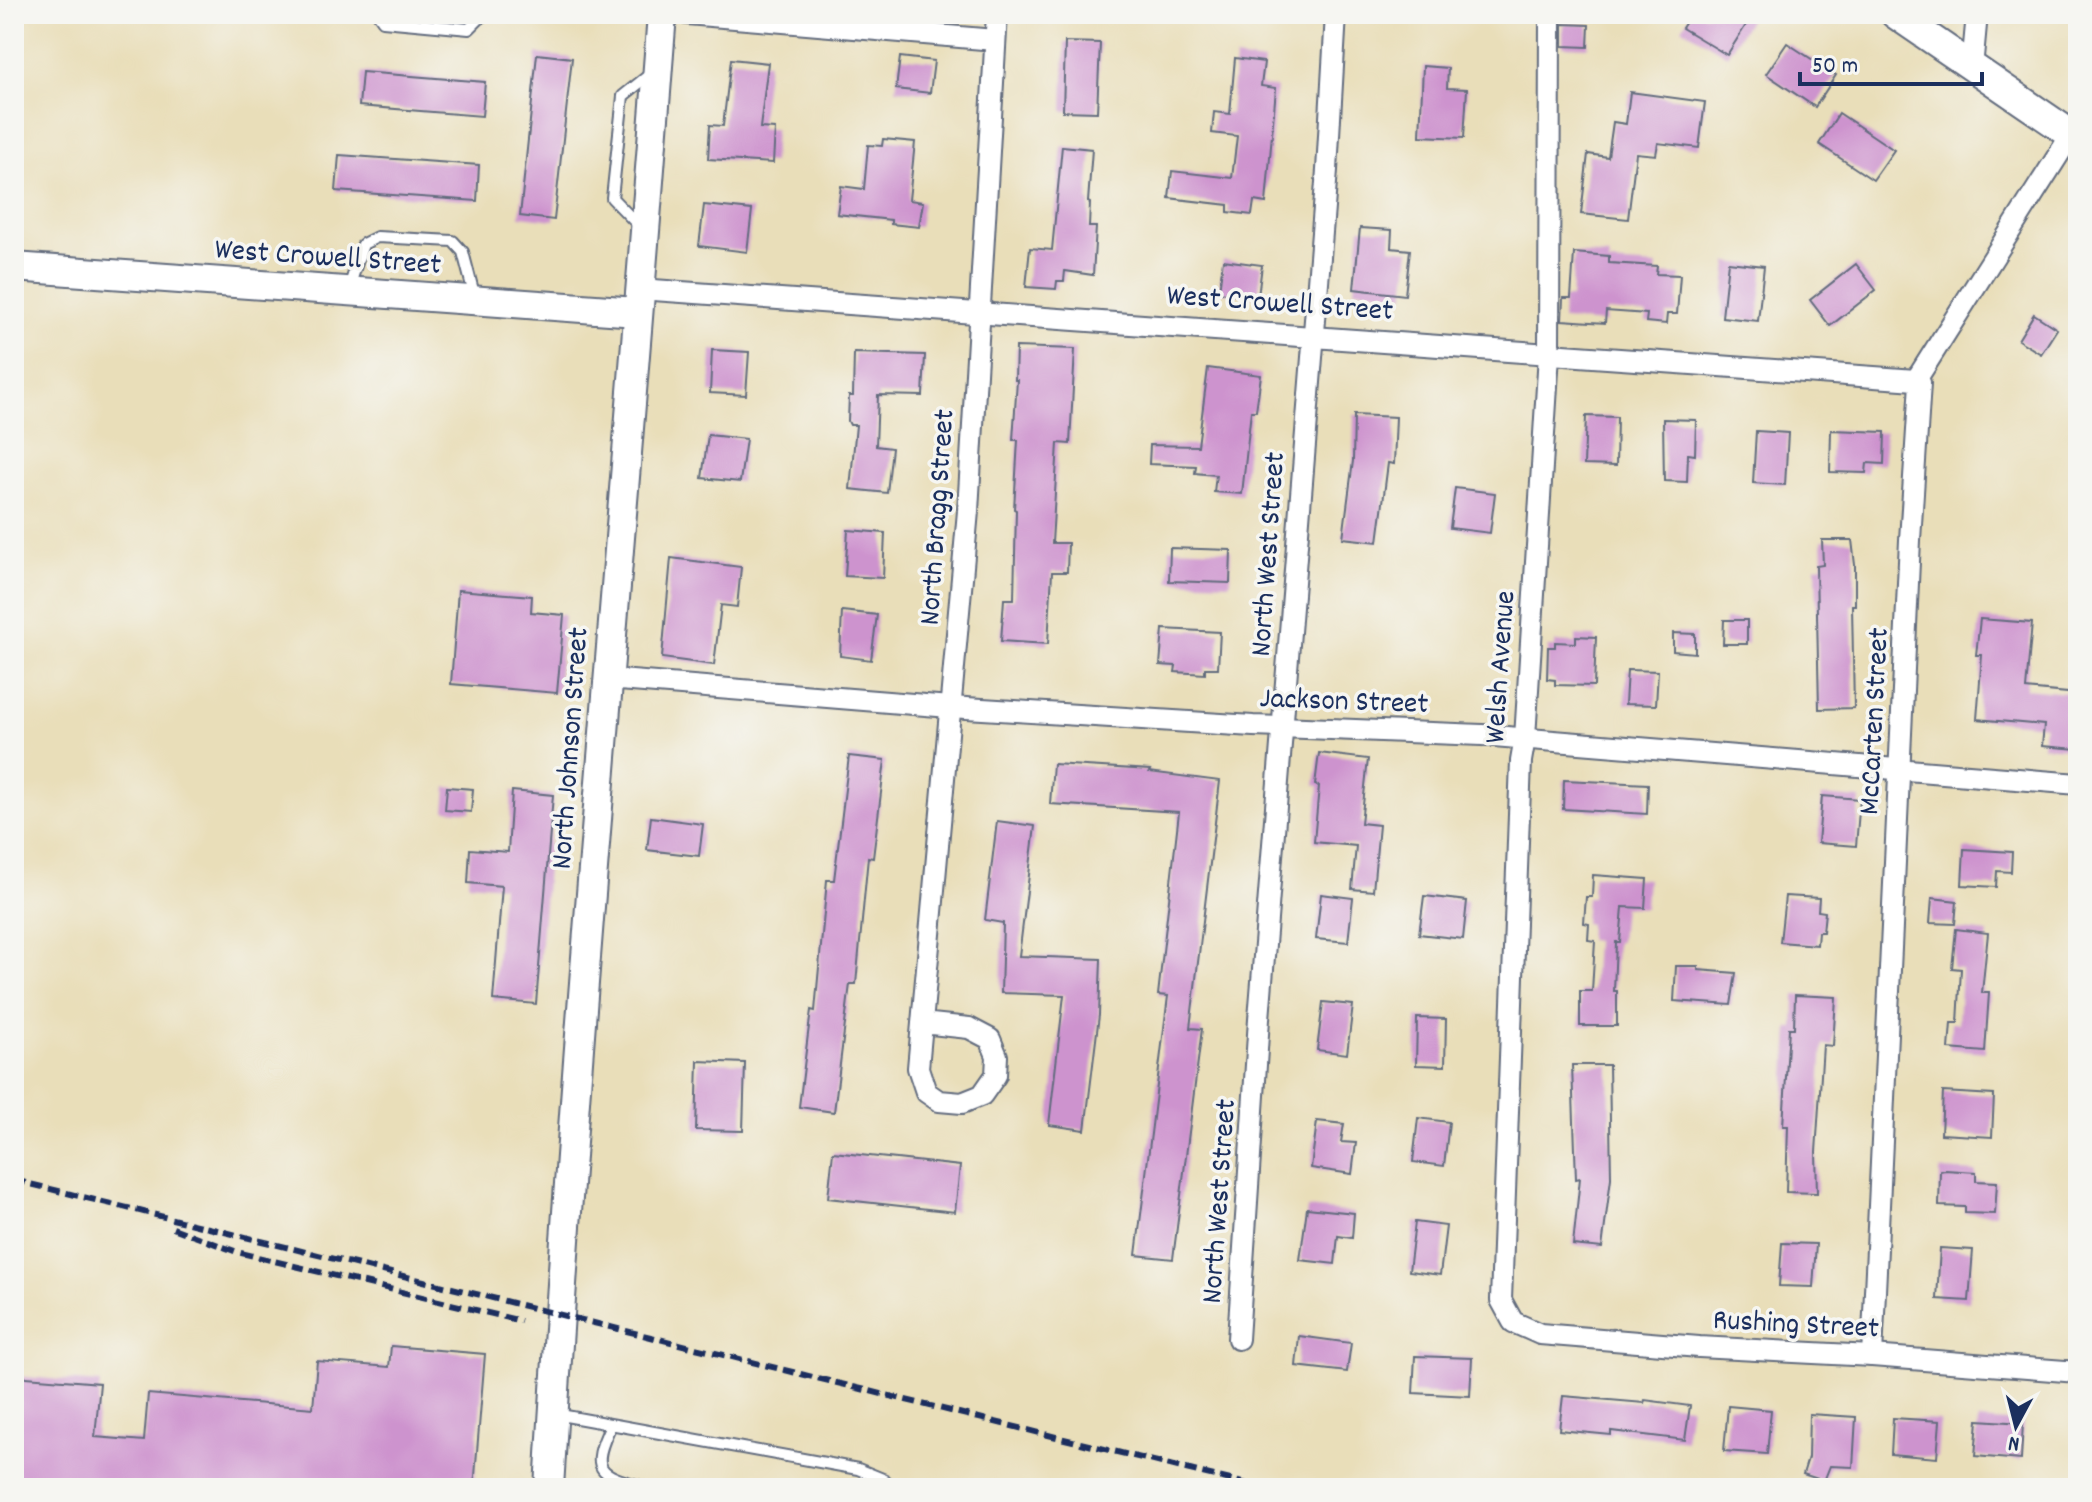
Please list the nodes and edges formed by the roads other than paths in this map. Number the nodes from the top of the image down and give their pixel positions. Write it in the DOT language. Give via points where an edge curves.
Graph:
graph roads {
  1 [pos="378,14"];
  2 [pos="484,14"];
  3 [pos="662,14"];
  4 [pos="687,14"];
  5 [pos="997,14"];
  6 [pos="1336,14"];
  7 [pos="1550,14"];
  8 [pos="1895,14"];
  9 [pos="1977,14"];
  10 [pos="995,40"];
  11 [pos="1972,68"];
  12 [pos="2074,137"];
  13 [pos="14,267"];
  14 [pos="348,291"];
  15 [pos="476,300"];
  16 [pos="638,301"];
  17 [pos="979,313"];
  18 [pos="1313,337"];
  19 [pos="1549,354"];
  20 [pos="1916,380"];
  21 [pos="607,679"];
  22 [pos="950,707"];
  23 [pos="1283,727"];
  24 [pos="1525,738"];
  25 [pos="1900,769"];
  26 [pos="2078,784"];
  27 [pos="922,1023"];
  28 [pos="1513,1322"];
  29 [pos="1238,1339"];
  30 [pos="1872,1356"];
  31 [pos="2078,1372"];
  32 [pos="553,1414"];
  33 [pos="611,1425"];
  34 [pos="549,1488"];
  35 [pos="647,1488"];
  36 [pos="890,1488"];
  1 -- 2 [label="lane" via="383,21 469,29"];
  3 -- 16 [label="main road, North Johnson Street"];
  4 -- 10 [label="street"];
  5 -- 10 [label="street, North Bragg Street"];
  6 -- 18 [label="street, North West Street"];
  7 -- 19 [label="street, Welsh Avenue"];
  8 -- 11 [label="main road"];
  9 -- 11 [label="street"];
  10 -- 17 [label="street, North Bragg Street"];
  11 -- 12 [label="main road"];
  12 -- 20 [label="street"];
  13 -- 14 [label="main road, West Crowell Street"];
  14 -- 15 [label="main road, West Crowell Street"];
  14 -- 15 [label="lane" via="363,244 377,237 453,241 463,252"];
  15 -- 16 [label="main road, West Crowell Street"];
  16 -- 17 [label="street, West Crowell Street"];
  16 -- 21 [label="main road, North Johnson Street"];
  17 -- 18 [label="street, West Crowell Street"];
  17 -- 22 [label="street, North Bragg Street"];
  18 -- 19 [label="street, West Crowell Street"];
  18 -- 23 [label="street, North West Street"];
  19 -- 20 [label="street, West Crowell Street"];
  19 -- 24 [label="street, Welsh Avenue"];
  20 -- 25 [label="street, McCarten Street" via="1920,383"];
  21 -- 22 [label="street, Jackson Street"];
  21 -- 32 [label="main road, North Johnson Street"];
  22 -- 23 [label="street, Jackson Street"];
  22 -- 27 [label="street, North Bragg Street"];
  23 -- 24 [label="street, Jackson Street"];
  23 -- 29 [label="street, North West Street"];
  24 -- 25 [label="street, Jackson Street"];
  24 -- 28 [label="street, Welsh Avenue" via="1501,1300"];
  25 -- 26 [label="street, Jackson Street"];
  25 -- 30 [label="street, McCarten Street"];
  27 -- 27 [label="street, North Bragg Street" via="918,1068 926,1092 939,1101 962,1103 982,1095 996,1075 997,1056 990,1039 969,1028"];
  28 -- 30 [label="street, Rushing Street" via="1540,1334"];
  30 -- 31 [label="street, Rushing Street"];
  32 -- 33 [label="lane"];
  32 -- 34 [label="main road, North Johnson Street"];
  33 -- 35 [label="lane" via="598,1465 603,1472"];
  33 -- 36 [label="lane" via="858,1469 885,1480"];
}
